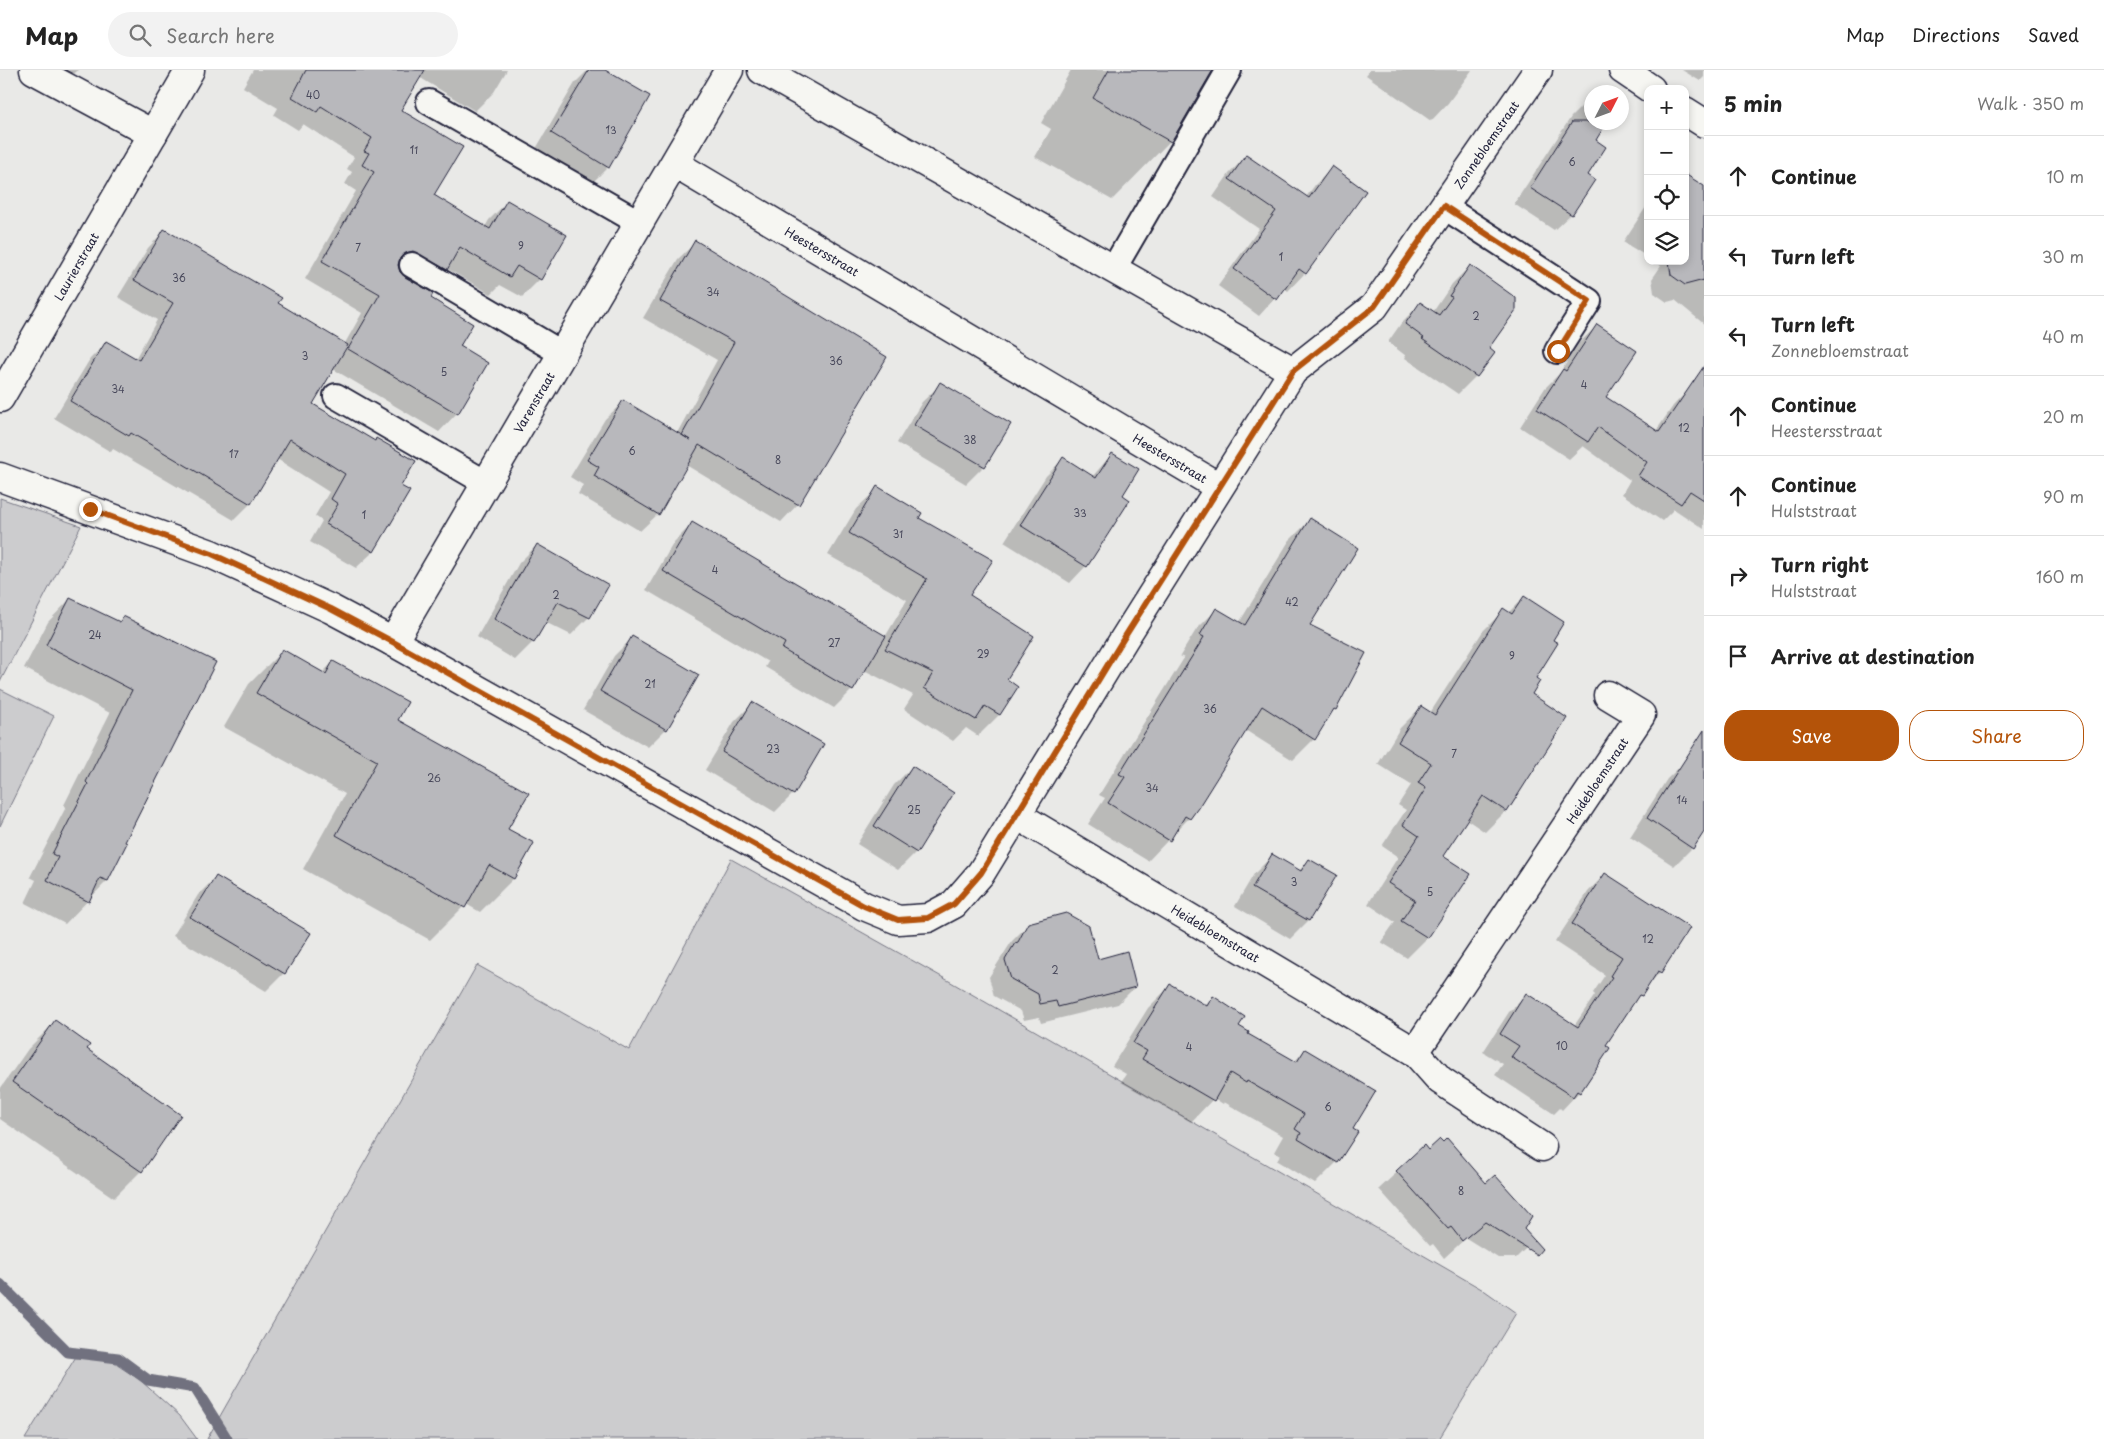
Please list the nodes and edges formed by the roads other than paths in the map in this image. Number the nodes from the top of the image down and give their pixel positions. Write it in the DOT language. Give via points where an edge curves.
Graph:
graph roads {
  1 [pos="34,70"];
  2 [pos="190,70"];
  3 [pos="729,70"];
  4 [pos="762,70"];
  5 [pos="1229,70"];
  6 [pos="1538,70"];
  7 [pos="1623,70"];
  8 [pos="1645,85"];
  9 [pos="429,102"];
  10 [pos="1689,114"];
  11 [pos="1704,123"];
  12 [pos="153,134"];
  13 [pos="675,164"];
  14 [pos="1444,206"];
  15 [pos="640,223"];
  16 [pos="412,265"];
  17 [pos="1114,268"];
  18 [pos="1558,351"];
  19 [pos="563,354"];
  20 [pos="1293,371"];
  21 [pos="336,396"];
  22 [pos="0,398"];
  23 [pos="0,477"];
  24 [pos="486,483"];
  25 [pos="1219,487"];
  26 [pos="393,642"];
  27 [pos="1608,695"];
  28 [pos="1017,815"];
  29 [pos="1415,1052"];
  30 [pos="1542,1147"];
  1 -- 12 [label="street"];
  2 -- 12 [label="street, Laurierstraat"];
  3 -- 13 [label="street"];
  4 -- 17 [label="street"];
  5 -- 17 [label="lane"];
  6 -- 14 [label="street, Zonnebloemstraat"];
  7 -- 8 [label="street"];
  9 -- 15 [label="lane"];
  10 -- 11 [label="street"];
  12 -- 22 [label="street, Laurierstraat"];
  13 -- 15 [label="street, Varenstraat"];
  13 -- 25 [label="street, Heestersstraat"];
  14 -- 18 [label="lane" via="1589,301"];
  14 -- 20 [label="street, Zonnebloemstraat" via="1374,307"];
  15 -- 19 [label="street, Varenstraat"];
  16 -- 19 [label="lane"];
  17 -- 20 [label="street"];
  19 -- 24 [label="street, Varenstraat"];
  20 -- 25 [label="street, Heestersstraat"];
  21 -- 24 [label="lane"];
  23 -- 26 [label="street" via="212,554 331,609"];
  24 -- 26 [label="street, Varenstraat"];
  25 -- 28 [label="street"];
  26 -- 28 [label="street" via="864,906 898,920 928,918 954,904 981,873"];
  27 -- 29 [label="street, Heidebloemstraat" via="1641,716"];
  28 -- 29 [label="street, Heidebloemstraat"];
  29 -- 30 [label="street, Heidebloemstraat" via="1440,1080"];
}
